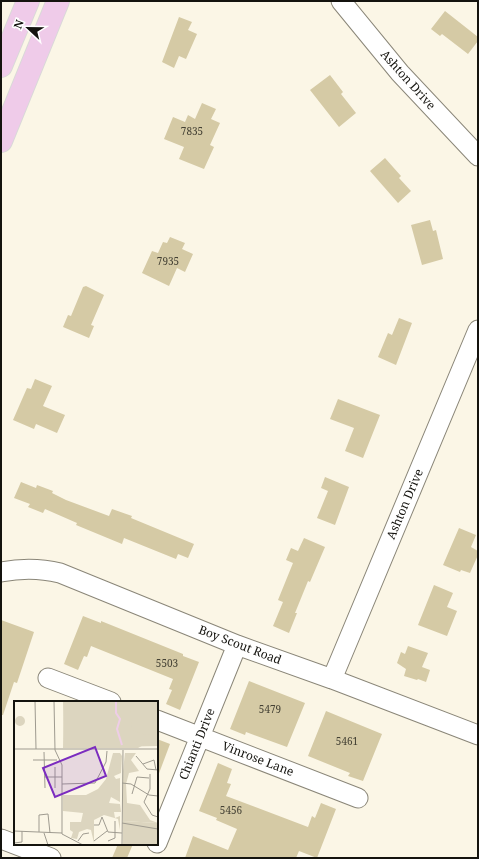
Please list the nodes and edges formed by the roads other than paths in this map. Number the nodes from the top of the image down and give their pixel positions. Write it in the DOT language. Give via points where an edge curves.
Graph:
graph roads {
  1 [pos="28,1"];
  2 [pos="58,1"];
  3 [pos="341,1"];
  4 [pos="1,66"];
  5 [pos="1,141"];
  6 [pos="478,156"];
  7 [pos="478,330"];
  8 [pos="1,572"];
  9 [pos="237,645"];
  10 [pos="48,678"];
  11 [pos="332,679"];
  12 [pos="108,701"];
  13 [pos="158,720"];
  14 [pos="478,735"];
  15 [pos="200,737"];
  16 [pos="358,798"];
  17 [pos="1,839"];
  18 [pos="158,842"];
  19 [pos="14,844"];
  20 [pos="17,845"];
  21 [pos="157,845"];
  22 [pos="51,858"];
  23 [pos="151,858"];
  1 -- 4 [label="main road"];
  2 -- 5 [label="main road"];
  3 -- 6 [label="street, Ashton Drive" via="400,73"];
  7 -- 11 [label="street, Ashton Drive"];
  8 -- 9 [label="street, Boy Scout Road" via="33,569 60,573"];
  9 -- 11 [label="street, Boy Scout Road"];
  9 -- 15 [label="street, Chianti Drive"];
  10 -- 12 [label="street"];
  11 -- 14 [label="street, Boy Scout Road"];
  13 -- 15 [label="street, Vinrose Lane"];
  15 -- 16 [label="street, Vinrose Lane"];
  15 -- 18 [label="street, Chianti Drive"];
  17 -- 19 [label="street"];
  20 -- 22 [label="street"];
  21 -- 23 [label="street, Chianti Drive"];
}
